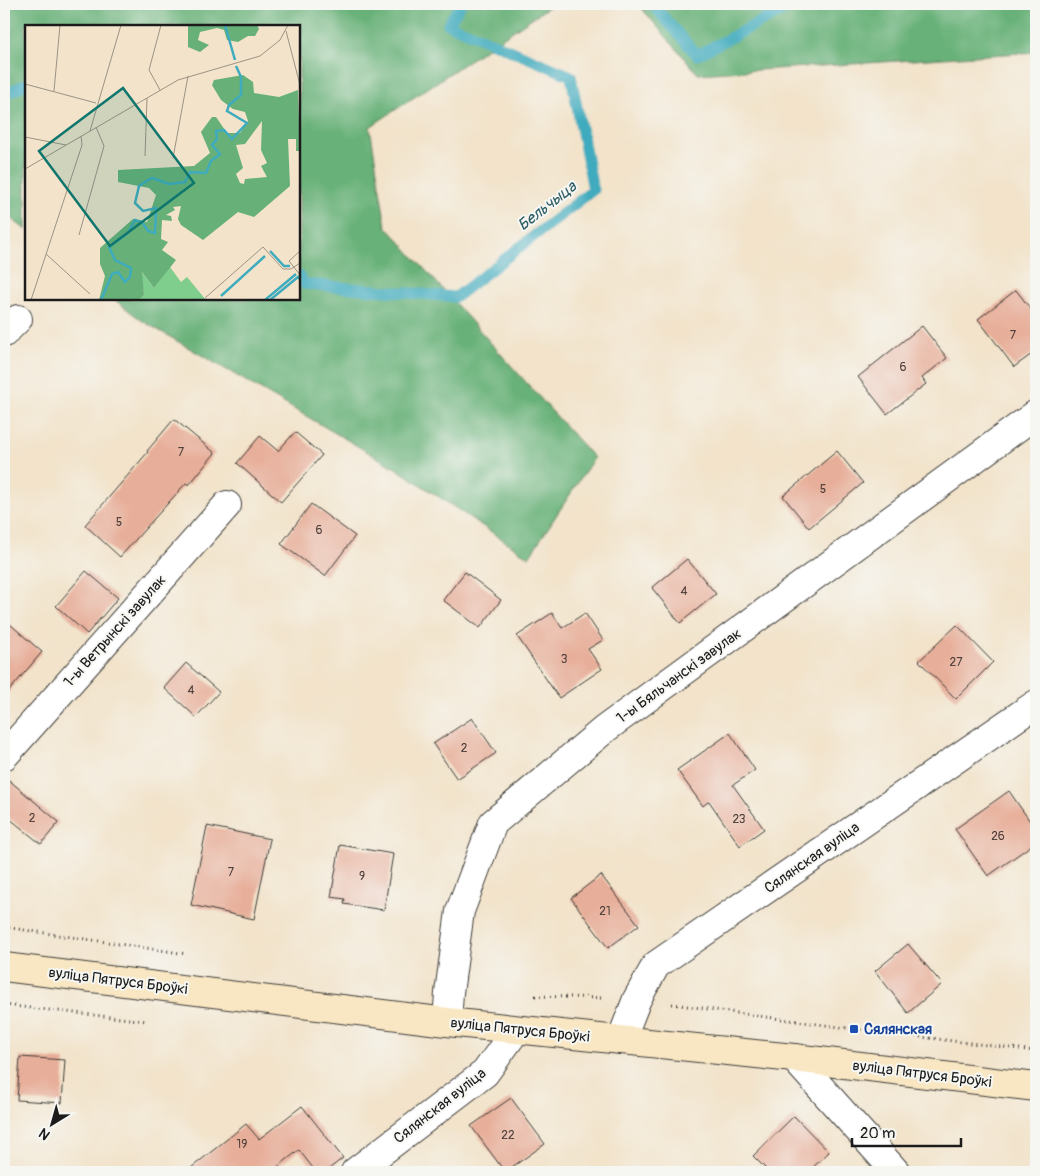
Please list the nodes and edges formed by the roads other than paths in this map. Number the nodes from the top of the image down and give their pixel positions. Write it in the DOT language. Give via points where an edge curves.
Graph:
graph roads {
  1 [pos="1036,414"];
  2 [pos="227,505"];
  3 [pos="1036,704"];
  4 [pos="4,756"];
  5 [pos="4,967"];
  6 [pos="447,1022"];
  7 [pos="516,1030"];
  8 [pos="621,1040"];
  9 [pos="794,1058"];
  10 [pos="1036,1087"];
  11 [pos="355,1172"];
  12 [pos="896,1172"];
  1 -- 6 [label="street, 1-ы Бяльчанскі завулак" via="605,729 493,822 460,911"];
  2 -- 4 [label="street, 1-ы Ветрынскі завулак"];
  3 -- 8 [label="street, Сялянская вуліца" via="656,965 637,999"];
  5 -- 6 [label="main road, вуліца Пятруся Броўкі"];
  6 -- 7 [label="main road, вуліца Пятруся Броўкі"];
  7 -- 8 [label="main road, вуліца Пятруся Броўкі"];
  7 -- 11 [label="street, Сялянская вуліца" via="485,1073"];
  8 -- 9 [label="main road, вуліца Пятруся Броўкі"];
  9 -- 10 [label="main road, вуліца Пятруся Броўкі"];
  9 -- 12 [label="street"];
}
